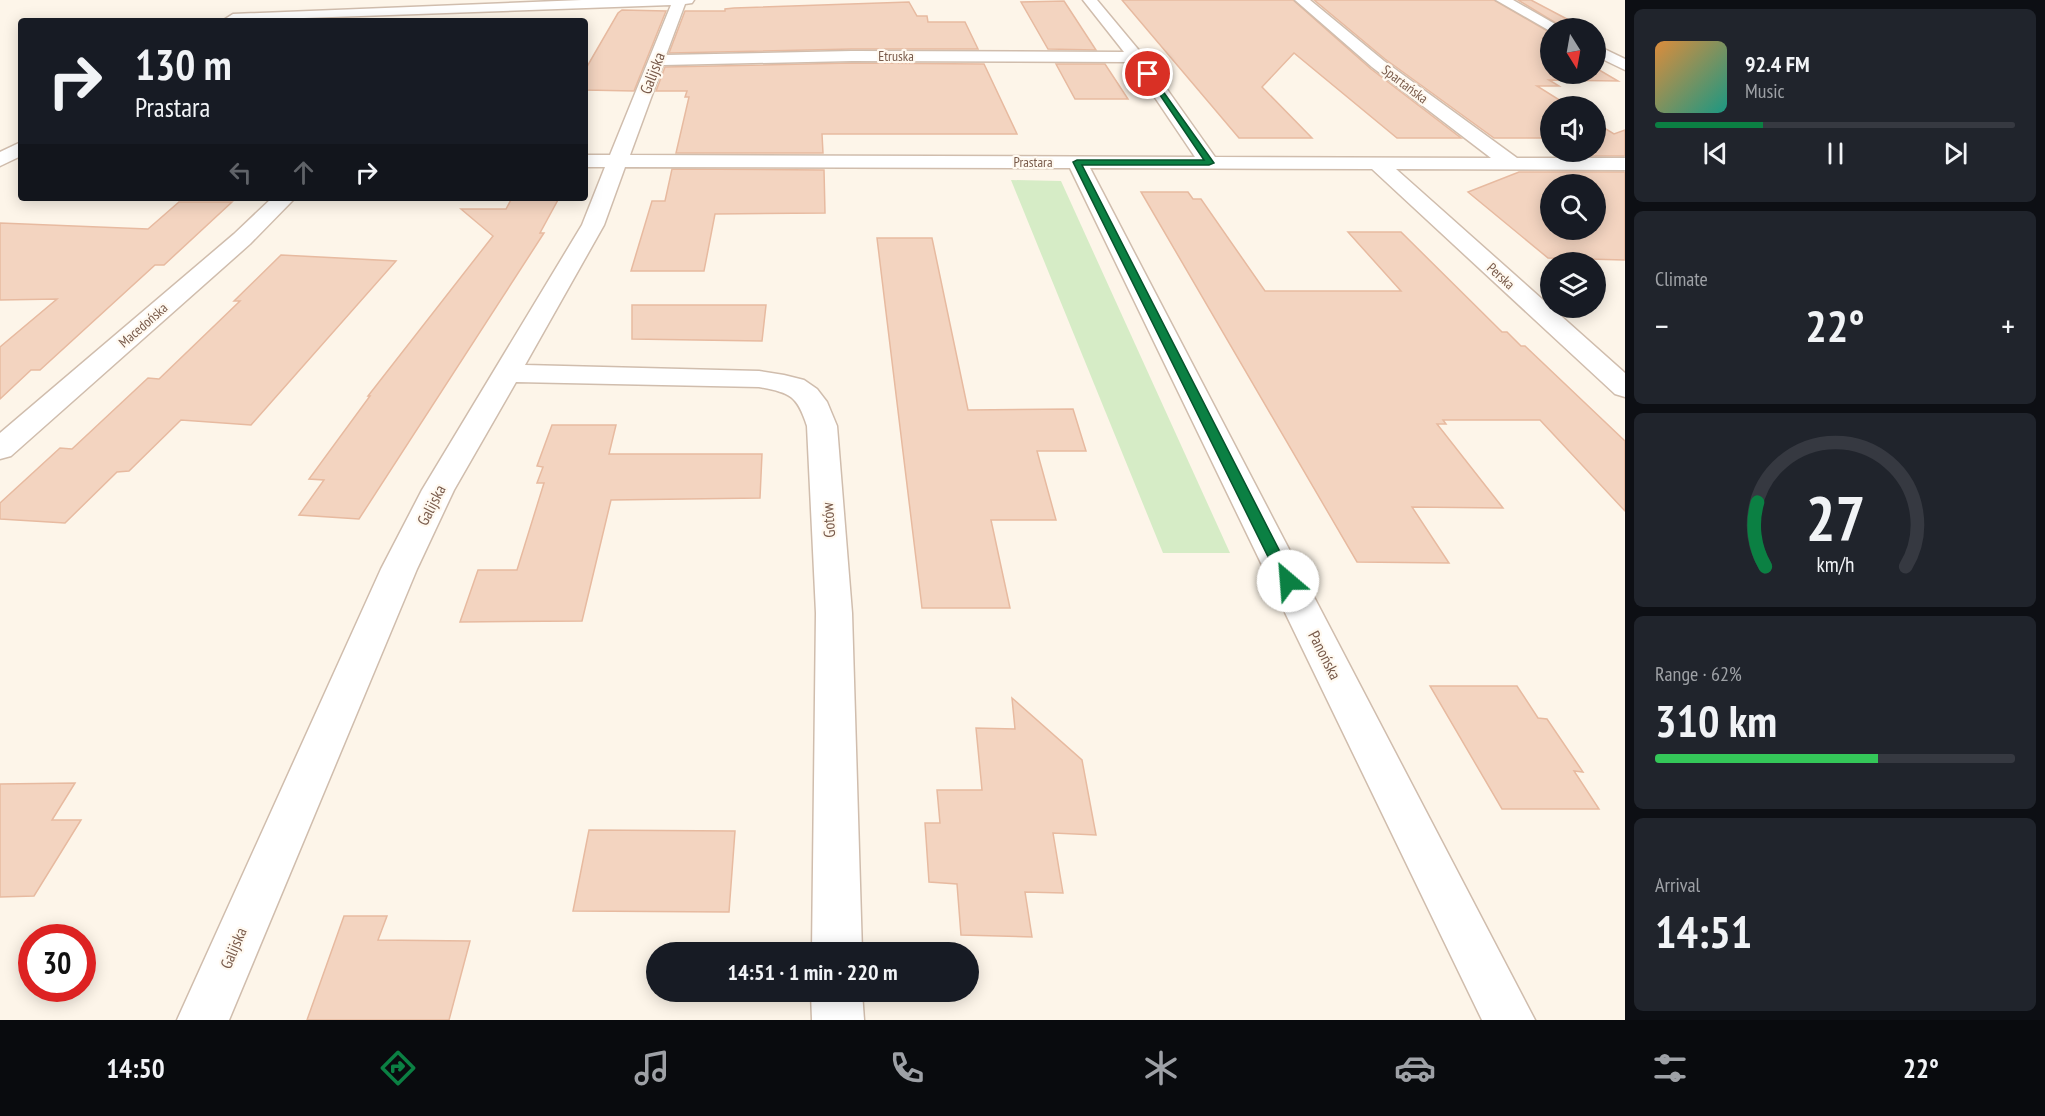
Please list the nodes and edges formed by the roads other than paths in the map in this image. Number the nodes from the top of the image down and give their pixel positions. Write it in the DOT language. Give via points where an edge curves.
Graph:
graph roads {
  1 [pos="687,0"];
  2 [pos="1090,0"];
  3 [pos="1302,0"];
  4 [pos="1503,0"];
  5 [pos="679,1"];
  6 [pos="466,9"];
  7 [pos="274,18"];
  8 [pos="457,18"];
  9 [pos="1540,20"];
  10 [pos="1606,55"];
  11 [pos="1136,57"];
  12 [pos="657,60"];
  13 [pos="1625,65"];
  14 [pos="18,149"];
  15 [pos="0,160"];
  16 [pos="18,161"];
  17 [pos="588,161"];
  18 [pos="618,161"];
  19 [pos="1077,162"];
  20 [pos="1209,163"];
  21 [pos="1377,163"];
  22 [pos="1511,164"];
  23 [pos="1625,164"];
  24 [pos="281,201"];
  25 [pos="508,373"];
  26 [pos="1625,388"];
  27 [pos="0,449"];
  28 [pos="837,942"];
  29 [pos="837,1002"];
  30 [pos="203,1020"];
  31 [pos="838,1020"];
  32 [pos="1509,1020"];
  1 -- 5 [label="street"];
  2 -- 11 [label="street"];
  3 -- 22 [label="street, Spartańska" via="1378,64"];
  4 -- 9 [label="street"];
  5 -- 6 [label="street"];
  5 -- 12 [label="street, Galijska"];
  6 -- 7 [label="street"];
  6 -- 8 [label="street"];
  10 -- 13 [label="street"];
  11 -- 12 [label="street, Etruska"];
  11 -- 20 [label="street"];
  12 -- 18 [label="street, Galijska"];
  14 -- 15 [label="street"];
  15 -- 16 [label="street"];
  17 -- 18 [label="street, Prastara"];
  18 -- 19 [label="street, Prastara"];
  18 -- 25 [label="street, Galijska" via="593,225"];
  19 -- 20 [label="street, Prastara"];
  19 -- 32 [label="street, Panońska"];
  20 -- 21 [label="street, Prastara"];
  21 -- 22 [label="street, Prastara"];
  21 -- 26 [label="street, Perska"];
  22 -- 23 [label="street, Prastara"];
  24 -- 27 [label="street, Macedońska"];
  25 -- 28 [label="street, Gotów" via="759,379 788,384 809,393 822,426 834,613"];
  25 -- 30 [label="street, Galijska" via="438,489 399,569"];
  29 -- 31 [label="street"];
}
